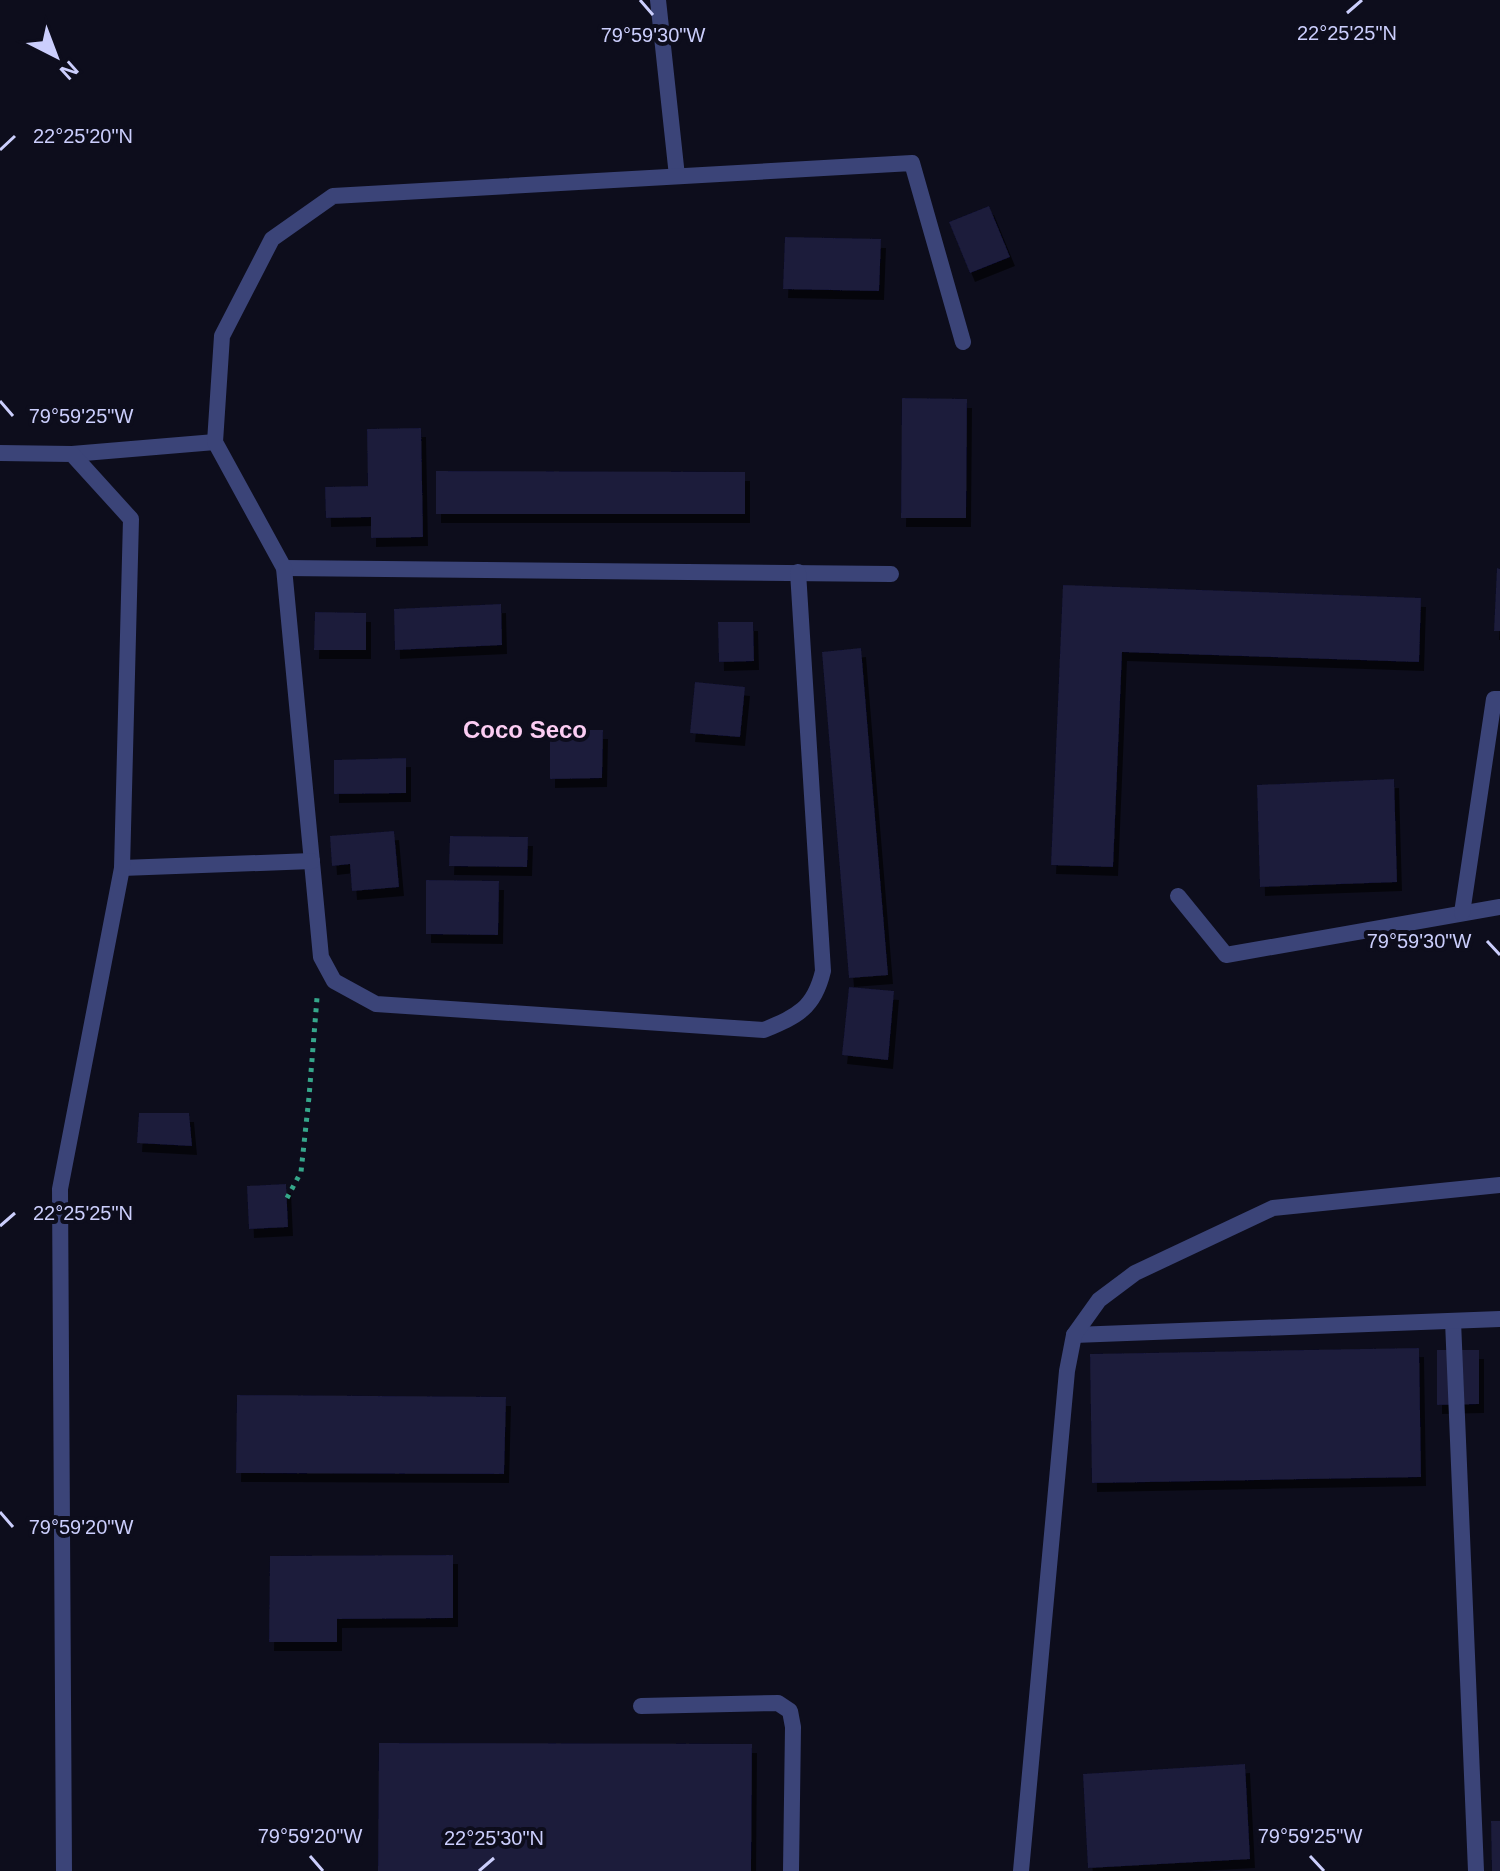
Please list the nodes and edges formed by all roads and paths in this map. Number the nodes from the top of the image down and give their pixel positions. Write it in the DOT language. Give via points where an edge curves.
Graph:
graph roads {
  1 [pos="658,0"];
  2 [pos="677,176"];
  3 [pos="963,342"];
  4 [pos="215,442"];
  5 [pos="0,453"];
  6 [pos="72,454"];
  7 [pos="284,568"];
  8 [pos="798,572"];
  9 [pos="891,574"];
  10 [pos="1500,699"];
  11 [pos="312,861"];
  12 [pos="122,868"];
  13 [pos="1178,896"];
  14 [pos="1500,907"];
  15 [pos="1462,913"];
  16 [pos="321,957"];
  17 [pos="1500,1185"];
  18 [pos="287,1198"];
  19 [pos="1500,1319"];
  20 [pos="1453,1321"];
  21 [pos="1074,1335"];
  22 [pos="641,1706"];
  23 [pos="64,1871"];
  24 [pos="791,1871"];
  25 [pos="1021,1871"];
  26 [pos="1476,1871"];
  1 -- 2 [label="street"];
  2 -- 3 [label="street" via="912,163"];
  2 -- 4 [label="street" via="333,196 272,239 222,336"];
  4 -- 6 [label="street"];
  4 -- 7 [label="street"];
  5 -- 6 [label="street"];
  6 -- 12 [label="street" via="131,519"];
  7 -- 8 [label="street"];
  7 -- 11 [label="street"];
  8 -- 9 [label="street"];
  8 -- 16 [label="street" via="823,971 812,1000 796,1016 764,1030 376,1004 334,981"];
  10 -- 15 [label="street" via="1494,699"];
  11 -- 12 [label="street"];
  11 -- 16 [label="street"];
  12 -- 23 [label="street" via="60,1189"];
  13 -- 15 [label="street" via="1226,955"];
  14 -- 15 [label="street"];
  16 -- 18 [label="path" via="301,1172"];
  17 -- 21 [label="street" via="1273,1208 1135,1273 1099,1300"];
  19 -- 20 [label="street"];
  20 -- 21 [label="street"];
  20 -- 26 [label="street"];
  21 -- 25 [label="street"];
  22 -- 24 [label="street" via="778,1703 790,1711"];
}
